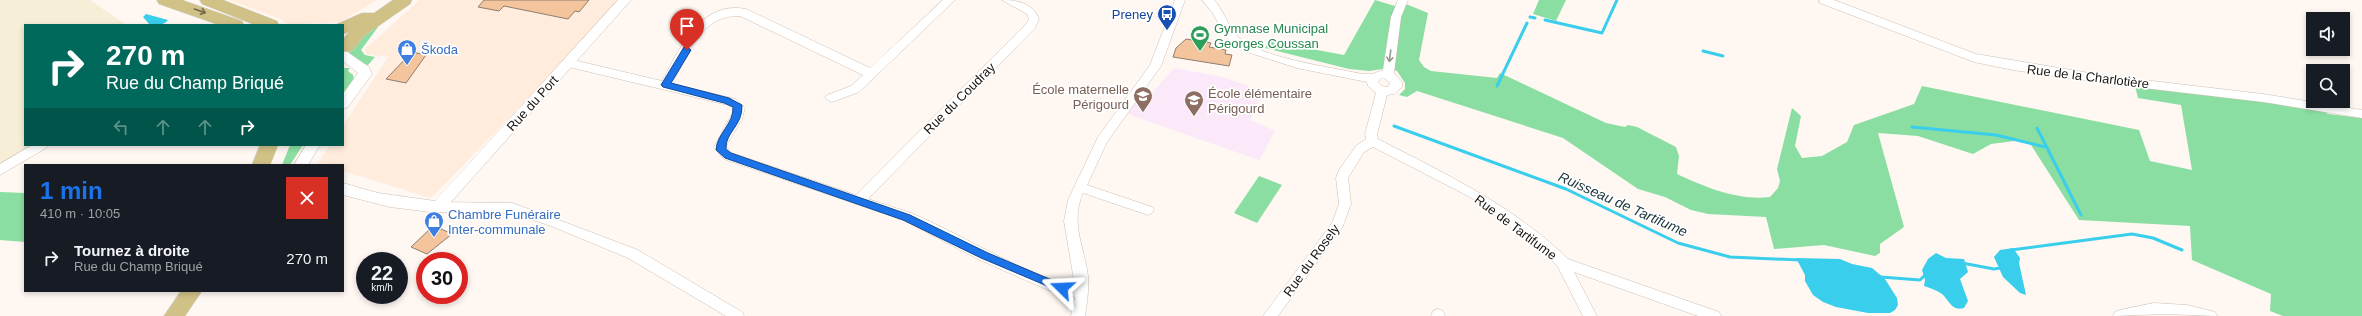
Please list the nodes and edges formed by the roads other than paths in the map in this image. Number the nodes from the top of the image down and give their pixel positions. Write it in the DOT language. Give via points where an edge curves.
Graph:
graph roads {
  1 [pos="164,0"];
  2 [pos="208,0"];
  3 [pos="392,0"];
  4 [pos="404,0"];
  5 [pos="625,0"];
  6 [pos="950,0"];
  7 [pos="1007,0"];
  8 [pos="1180,0"];
  9 [pos="1207,0"];
  10 [pos="1403,0"];
  11 [pos="1824,0"];
  12 [pos="233,24"];
  13 [pos="268,24"];
  14 [pos="344,28"];
  15 [pos="344,47"];
  16 [pos="569,63"];
  17 [pos="349,65"];
  18 [pos="872,74"];
  19 [pos="1388,75"];
  20 [pos="1374,78"];
  21 [pos="666,85"];
  22 [pos="1382,92"];
  23 [pos="831,98"];
  24 [pos="344,103"];
  25 [pos="2362,114"];
  26 [pos="1372,141"];
  27 [pos="40,146"];
  28 [pos="269,146"];
  29 [pos="280,146"];
  30 [pos="312,146"];
  31 [pos="261,164"];
  32 [pos="272,164"];
  33 [pos="303,164"];
  34 [pos="0,170"];
  35 [pos="1080,187"];
  36 [pos="344,189"];
  37 [pos="858,200"];
  38 [pos="438,206"];
  39 [pos="1148,210"];
  40 [pos="1563,263"];
  41 [pos="191,292"];
  42 [pos="204,292"];
  43 [pos="1082,293"];
  44 [pos="174,316"];
  45 [pos="188,316"];
  46 [pos="737,316"];
  47 [pos="1078,316"];
  48 [pos="1270,316"];
  49 [pos="1590,316"];
  50 [pos="1714,316"];
  51 [pos="2120,316"];
  52 [pos="2210,316"];
  1 -- 12 [label="main road, one-way"];
  2 -- 13 [label="main road"];
  3 -- 14 [label="main road" via="362,20"];
  4 -- 15 [label="main road" via="358,32"];
  5 -- 16 [label="street, Rue du Port"];
  6 -- 18 [label="street"];
  7 -- 37 [label="street, Rue du Coudray" via="1031,12 1034,19 1031,25"];
  8 -- 35 [label="street" via="1155,66 1102,140"];
  9 -- 20 [label="street" via="1221,16 1233,38 1250,49 1356,76"];
  10 -- 19 [label="street, one-way" via="1396,17"];
  11 -- 25 [label="street, Rue de la Charlotière" via="1974,58 2101,79 2263,98"];
  15 -- 17 [label="street"];
  16 -- 21 [label="street"];
  16 -- 38 [label="street, Rue du Port"];
  17 -- 24 [label="street" via="364,70 365,74"];
  18 -- 21 [label="street" via="742,12 732,10 716,13 703,22"];
  18 -- 23 [label="street" via="855,89"];
  19 -- 20 [label="street" via="1382,74"];
  19 -- 22 [label="street" via="1395,79 1397,85 1394,90"];
  20 -- 22 [label="street" via="1373,86"];
  21 -- 37 [label="street" via="737,105 738,116 721,143 721,150 728,156"];
  22 -- 26 [label="street" via="1371,134"];
  26 -- 40 [label="street, Rue de Tartifume" via="1474,194 1547,247"];
  26 -- 48 [label="street, Rue du Rosely" via="1357,153 1345,170 1342,178 1345,204 1338,225"];
  27 -- 34 [label="street"];
  28 -- 31 [label="main road"];
  29 -- 32 [label="main road"];
  30 -- 33 [label="street"];
  35 -- 39 [label="street"];
  35 -- 43 [label="street" via="1074,200 1070,221"];
  36 -- 38 [label="street" via="410,205"];
  37 -- 43 [label="street" via="907,217 1053,286"];
  38 -- 46 [label="street" via="512,208 562,226 633,254"];
  40 -- 49 [label="street"];
  40 -- 50 [label="street, Rue de Tartifume"];
  41 -- 44 [label="main road"];
  42 -- 45 [label="main road"];
  43 -- 47 [label="street"];
  51 -- 52 [label="street" via="2164,307 2185,309"];
}
